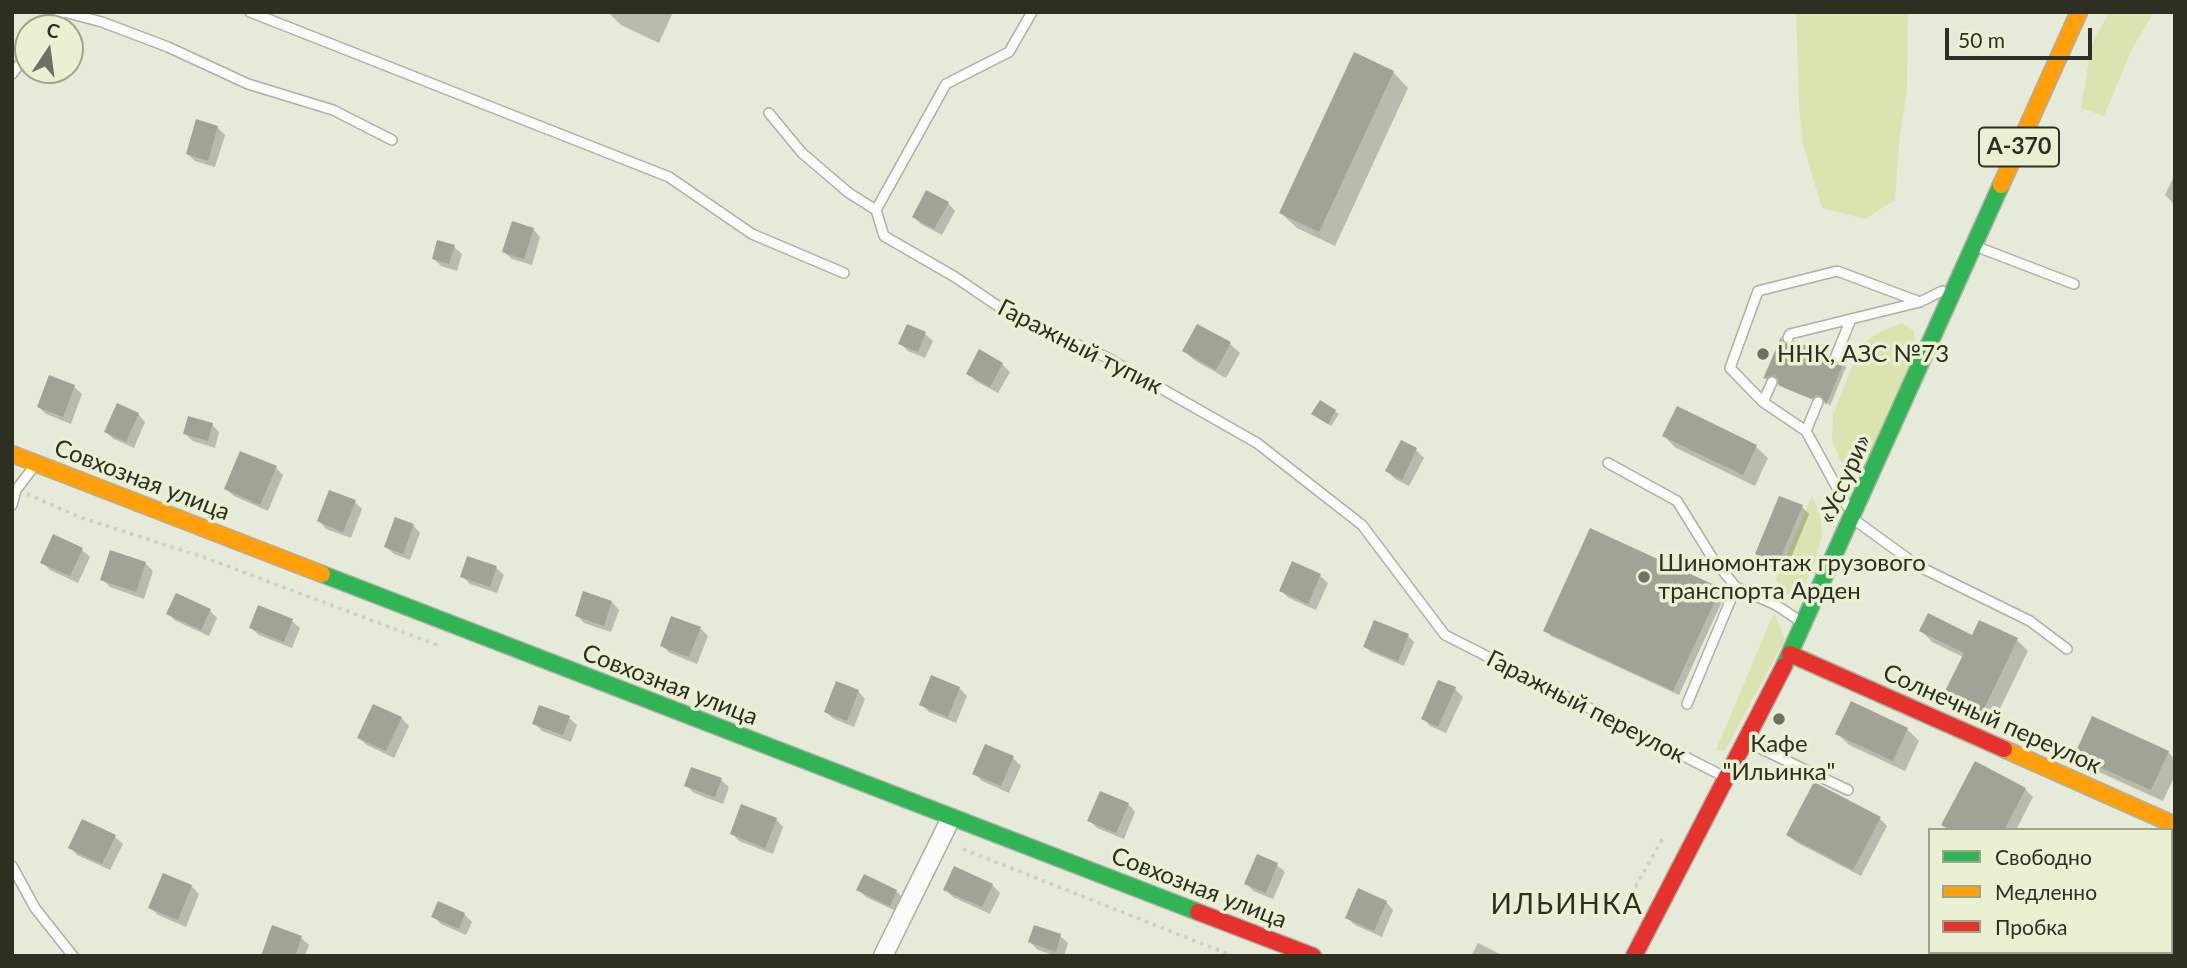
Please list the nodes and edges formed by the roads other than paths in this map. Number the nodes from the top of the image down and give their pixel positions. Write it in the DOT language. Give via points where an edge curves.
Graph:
graph roads {
  1 [pos="64,12"];
  2 [pos="250,12"];
  3 [pos="1032,12"];
  4 [pos="2079,12"];
  5 [pos="769,114"];
  6 [pos="392,139"];
  7 [pos="876,210"];
  8 [pos="1975,246"];
  9 [pos="844,273"];
  10 [pos="1959,281"];
  11 [pos="2074,284"];
  12 [pos="1920,302"];
  13 [pos="1851,319"];
  14 [pos="1788,338"];
  15 [pos="1835,358"];
  16 [pos="1772,382"];
  17 [pos="1763,402"];
  18 [pos="1818,402"];
  19 [pos="1806,431"];
  20 [pos="12,454"];
  21 [pos="37,463"];
  22 [pos="1608,463"];
  23 [pos="12,505"];
  24 [pos="1853,517"];
  25 [pos="1736,586"];
  26 [pos="1804,624"];
  27 [pos="1445,635"];
  28 [pos="2067,649"];
  29 [pos="1790,654"];
  30 [pos="1687,704"];
  31 [pos="1746,742"];
  32 [pos="1728,779"];
  33 [pos="1848,790"];
  34 [pos="951,818"];
  35 [pos="2175,825"];
  36 [pos="12,866"];
  37 [pos="73,956"];
  38 [pos="883,956"];
  39 [pos="1313,956"];
  40 [pos="1634,956"];
  1 -- 6 [label="lane" via="168,47 248,84 334,110"];
  2 -- 9 [label="lane" via="669,177 752,234"];
  3 -- 7 [label="lane" via="1010,52 946,83"];
  4 -- 8 [label="main road, «Уссури» / А-370"];
  5 -- 7 [label="lane" via="803,153"];
  7 -- 27 [label="lane, Гаражный тупик" via="884,236 1014,317 1106,357 1257,443 1362,525"];
  8 -- 10 [label="main road, «Уссури» / А-370"];
  8 -- 11 [label="lane"];
  10 -- 12 [label="lane"];
  10 -- 24 [label="main road, «Уссури» / А-370"];
  12 -- 13 [label="lane"];
  12 -- 17 [label="lane" via="1837,271 1758,291 1730,368"];
  13 -- 14 [label="lane"];
  13 -- 15 [label="lane"];
  16 -- 17 [label="lane"];
  17 -- 19 [label="lane"];
  18 -- 19 [label="lane"];
  19 -- 24 [label="lane"];
  20 -- 21 [label="main road, Совхозная улица"];
  21 -- 23 [label="lane" via="16,490"];
  21 -- 34 [label="main road, Совхозная улица"];
  22 -- 25 [label="lane" via="1677,501"];
  24 -- 26 [label="main road, «Уссури» / А-370"];
  24 -- 28 [label="lane" via="1918,566 2030,621"];
  25 -- 26 [label="lane"];
  25 -- 30 [label="lane"];
  26 -- 29 [label="main road, «Уссури» / А-370"];
  27 -- 32 [label="lane, Гаражный переулок"];
  29 -- 31 [label="main road, «Уссури» / А-370"];
  29 -- 35 [label="main road, Солнечный переулок"];
  31 -- 32 [label="main road, «Уссури» / А-370"];
  31 -- 33 [label="lane"];
  32 -- 40 [label="main road, «Уссури» / А-370"];
  34 -- 38 [label="street"];
  34 -- 39 [label="main road, Совхозная улица"];
  36 -- 37 [label="lane" via="35,908"];
}
